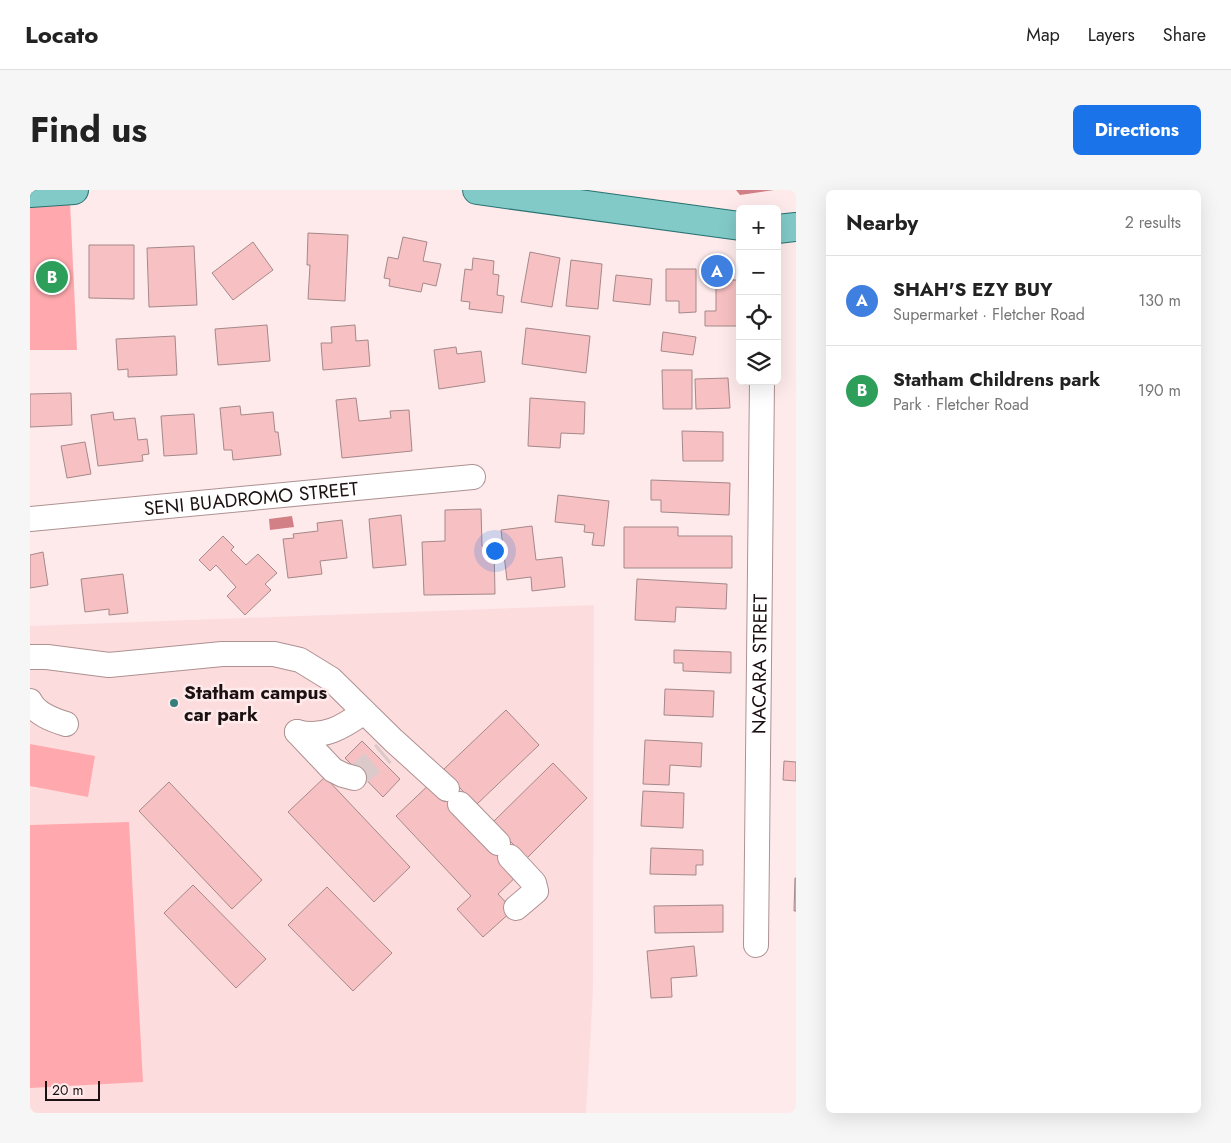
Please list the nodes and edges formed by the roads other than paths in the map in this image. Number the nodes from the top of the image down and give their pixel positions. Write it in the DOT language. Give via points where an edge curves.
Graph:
graph roads {
  1 [pos="74,190"];
  2 [pos="477,190"];
  3 [pos="30,193"];
  4 [pos="736,225"];
  5 [pos="796,227"];
  6 [pos="781,229"];
  7 [pos="762,385"];
  8 [pos="473,477"];
  9 [pos="30,519"];
  10 [pos="30,657"];
  11 [pos="30,701"];
  12 [pos="364,712"];
  13 [pos="66,724"];
  14 [pos="354,778"];
  15 [pos="516,908"];
  16 [pos="756,945"];
  1 -- 3 [label="main road"];
  2 -- 4 [label="main road"];
  5 -- 6 [label="main road"];
  7 -- 16 [label="street, NACARA STREET"];
  8 -- 9 [label="street, SENI BUADROMO STREET"];
  10 -- 12 [label="street" via="109,665 222,654 274,654 300,660 331,678"];
  11 -- 13 [label="street" via="33,707 52,720"];
  12 -- 14 [label="street" via="328,732 309,735 297,732 333,770"];
  12 -- 15 [label="street" via="388,746 453,797 534,883 536,891"];
}
